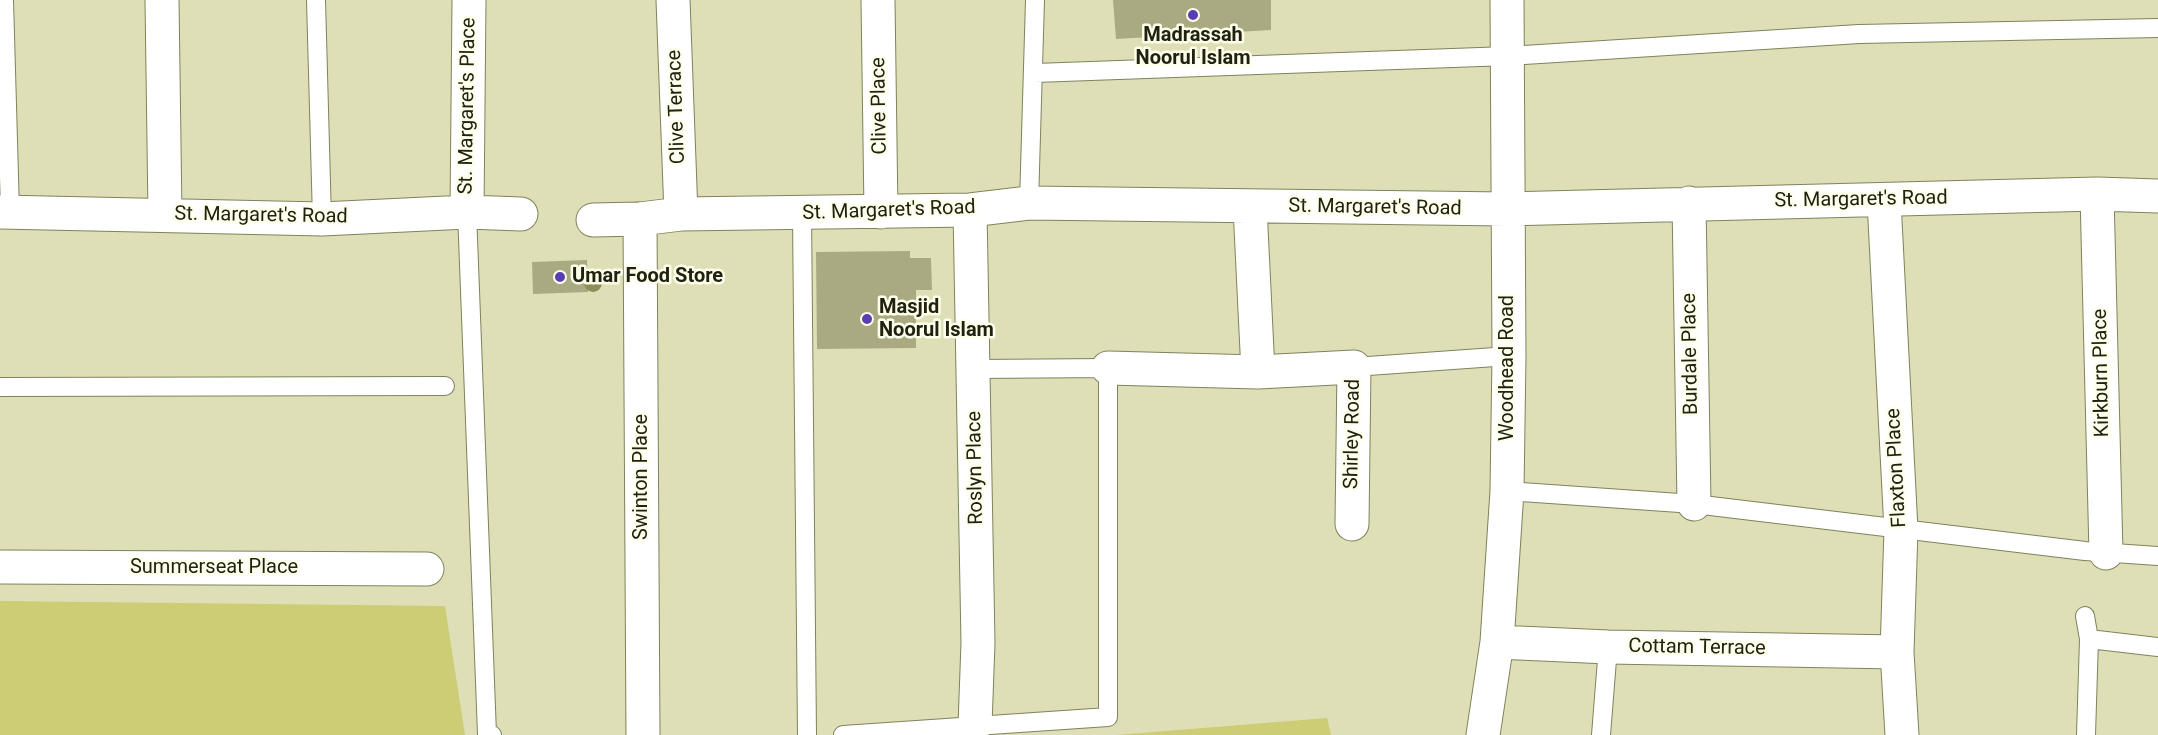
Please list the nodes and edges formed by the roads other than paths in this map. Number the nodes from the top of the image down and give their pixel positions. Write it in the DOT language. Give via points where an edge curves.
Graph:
graph roads {
  1 [pos="4,0"];
  2 [pos="162,0"];
  3 [pos="316,0"];
  4 [pos="469,0"];
  5 [pos="673,0"];
  6 [pos="878,0"];
  7 [pos="1035,0"];
  8 [pos="1507,0"];
  9 [pos="2158,28"];
  10 [pos="1508,56"];
  11 [pos="1035,73"];
  12 [pos="2097,194"];
  13 [pos="2158,196"];
  14 [pos="1884,201"];
  15 [pos="1029,203"];
  16 [pos="1689,203"];
  17 [pos="1250,207"];
  18 [pos="1506,209"];
  19 [pos="970,210"];
  20 [pos="5,211"];
  21 [pos="467,212"];
  22 [pos="881,212"];
  23 [pos="165,214"];
  24 [pos="521,214"];
  25 [pos="681,214"];
  26 [pos="802,214"];
  27 [pos="322,219"];
  28 [pos="640,219"];
  29 [pos="592,220"];
  30 [pos="1509,356"];
  31 [pos="1354,367"];
  32 [pos="1108,368"];
  33 [pos="975,369"];
  34 [pos="1258,372"];
  35 [pos="445,386"];
  36 [pos="0,387"];
  37 [pos="1507,491"];
  38 [pos="1694,504"];
  39 [pos="1352,524"];
  40 [pos="1901,530"];
  41 [pos="2106,552"];
  42 [pos="2158,556"];
  43 [pos="0,567"];
  44 [pos="427,570"];
  45 [pos="2085,616"];
  46 [pos="2089,639"];
  47 [pos="1497,642"];
  48 [pos="1608,647"];
  49 [pos="2158,647"];
  50 [pos="1897,652"];
  51 [pos="975,726"];
  52 [pos="492,735"];
  53 [pos="643,735"];
  54 [pos="807,735"];
  55 [pos="843,735"];
  56 [pos="1483,735"];
  57 [pos="1601,735"];
  58 [pos="1902,735"];
  59 [pos="2086,735"];
  1 -- 20 [label="lane"];
  2 -- 23 [label="street"];
  3 -- 27 [label="lane"];
  4 -- 21 [label="street, St. Margaret's Place"];
  5 -- 25 [label="street, Clive Terrace"];
  6 -- 22 [label="street, Clive Place"];
  7 -- 11 [label="lane"];
  8 -- 10 [label="street, Woodhead Road"];
  9 -- 10 [label="lane" via="1859,34"];
  10 -- 11 [label="lane"];
  10 -- 18 [label="street, Woodhead Road"];
  11 -- 15 [label="lane"];
  12 -- 13 [label="street, St. Margaret's Road"];
  12 -- 14 [label="street, St. Margaret's Road"];
  12 -- 41 [label="street, Kirkburn Place"];
  14 -- 16 [label="street, St. Margaret's Road"];
  14 -- 40 [label="street, Flaxton Place"];
  15 -- 17 [label="street, St. Margaret's Road"];
  15 -- 19 [label="street, St. Margaret's Road"];
  16 -- 18 [label="street, St. Margaret's Road"];
  16 -- 38 [label="street, Burdale Place"];
  17 -- 18 [label="street, St. Margaret's Road"];
  17 -- 34 [label="street"];
  18 -- 30 [label="street, Woodhead Road"];
  19 -- 22 [label="street, St. Margaret's Road"];
  19 -- 33 [label="street, Roslyn Place"];
  20 -- 23 [label="street, St. Margaret's Road"];
  21 -- 24 [label="street, St. Margaret's Road"];
  21 -- 27 [label="street, St. Margaret's Road"];
  21 -- 52 [label="lane" via="486,734"];
  22 -- 26 [label="street, St. Margaret's Road"];
  23 -- 27 [label="street, St. Margaret's Road"];
  25 -- 26 [label="street, St. Margaret's Road"];
  25 -- 28 [label="street, St. Margaret's Road"];
  26 -- 54 [label="lane"];
  28 -- 29 [label="street, St. Margaret's Road"];
  28 -- 53 [label="street, Swinton Place"];
  30 -- 31 [label="lane"];
  30 -- 37 [label="street, Woodhead Road"];
  31 -- 34 [label="street, Shirley Road"];
  31 -- 39 [label="street, Shirley Road"];
  32 -- 33 [label="lane"];
  32 -- 34 [label="street, Shirley Road"];
  32 -- 51 [label="lane" via="1108,717"];
  33 -- 51 [label="street, Roslyn Place"];
  35 -- 36 [label="lane"];
  37 -- 38 [label="lane"];
  37 -- 47 [label="street, Woodhead Road"];
  38 -- 40 [label="lane"];
  40 -- 41 [label="lane"];
  40 -- 50 [label="street, Flaxton Place"];
  41 -- 42 [label="lane"];
  43 -- 44 [label="street, Summerseat Place"];
  45 -- 46 [label="lane"];
  46 -- 49 [label="lane"];
  46 -- 59 [label="lane"];
  47 -- 48 [label="street, Cottam Terrace"];
  47 -- 56 [label="street, Woodhead Road"];
  48 -- 50 [label="street, Cottam Terrace"];
  48 -- 57 [label="lane"];
  50 -- 58 [label="street, Flaxton Place"];
  51 -- 55 [label="lane"];
}
